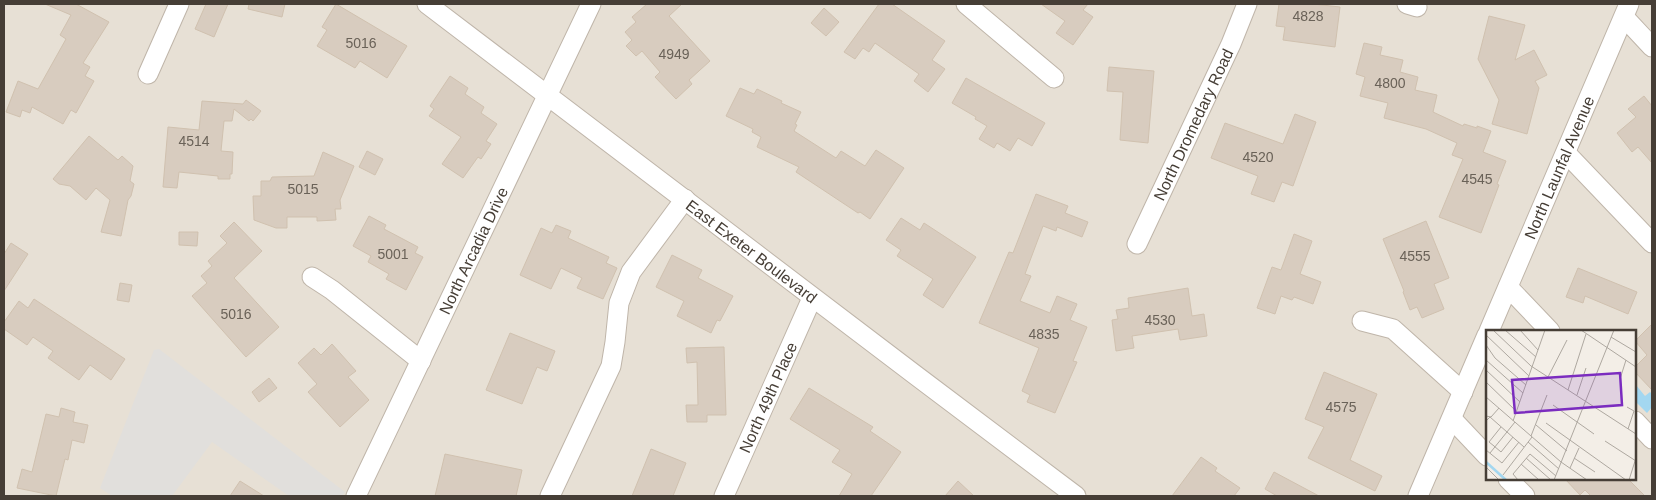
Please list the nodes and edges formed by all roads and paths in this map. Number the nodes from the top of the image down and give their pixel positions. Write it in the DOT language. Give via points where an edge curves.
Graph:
graph roads {
  1 [pos="179,4"];
  2 [pos="427,4"];
  3 [pos="591,4"];
  4 [pos="966,4"];
  5 [pos="1248,4"];
  6 [pos="1627,10"];
  7 [pos="1652,47"];
  8 [pos="148,74"];
  9 [pos="1054,78"];
  10 [pos="547,96"];
  11 [pos="1566,152"];
  12 [pos="685,199"];
  13 [pos="1137,244"];
  14 [pos="1652,244"];
  15 [pos="312,277"];
  16 [pos="1508,286"];
  17 [pos="812,298"];
  18 [pos="1362,321"];
  19 [pos="1489,330"];
  20 [pos="1549,330"];
  21 [pos="1486,337"];
  22 [pos="421,361"];
  23 [pos="1463,392"];
  24 [pos="1452,419"];
  25 [pos="1636,422"];
  26 [pos="1652,440"];
  27 [pos="1486,455"];
  28 [pos="1509,480"];
  29 [pos="356,496"];
  30 [pos="550,496"];
  31 [pos="724,496"];
  32 [pos="1076,496"];
  33 [pos="1418,496"];
  34 [pos="1525,496"];
  1 -- 8 [label="street"];
  2 -- 10 [label="street, East Exeter Boulevard"];
  3 -- 10 [label="street, North Arcadia Drive"];
  4 -- 9 [label="street"];
  5 -- 13 [label="street, North Dromedary Road"];
  6 -- 7 [label="street"];
  6 -- 11 [label="street, North Launfal Avenue"];
  10 -- 12 [label="street, East Exeter Boulevard"];
  10 -- 22 [label="street, North Arcadia Drive"];
  11 -- 14 [label="street"];
  11 -- 16 [label="street, North Launfal Avenue"];
  12 -- 17 [label="street, East Exeter Boulevard"];
  12 -- 30 [label="street" via="631,272 619,303 611,366"];
  15 -- 22 [label="street"];
  16 -- 19 [label="street, North Launfal Avenue"];
  16 -- 20 [label="street"];
  17 -- 31 [label="street, North 49th Place"];
  17 -- 32 [label="street, East Exeter Boulevard"];
  18 -- 23 [label="street" via="1393,329"];
  21 -- 23 [label="street"];
  22 -- 29 [label="street, North Arcadia Drive"];
  23 -- 24 [label="street"];
  24 -- 27 [label="street"];
  24 -- 33 [label="street"];
  25 -- 26 [label="street"];
  28 -- 34 [label="street"];
}
